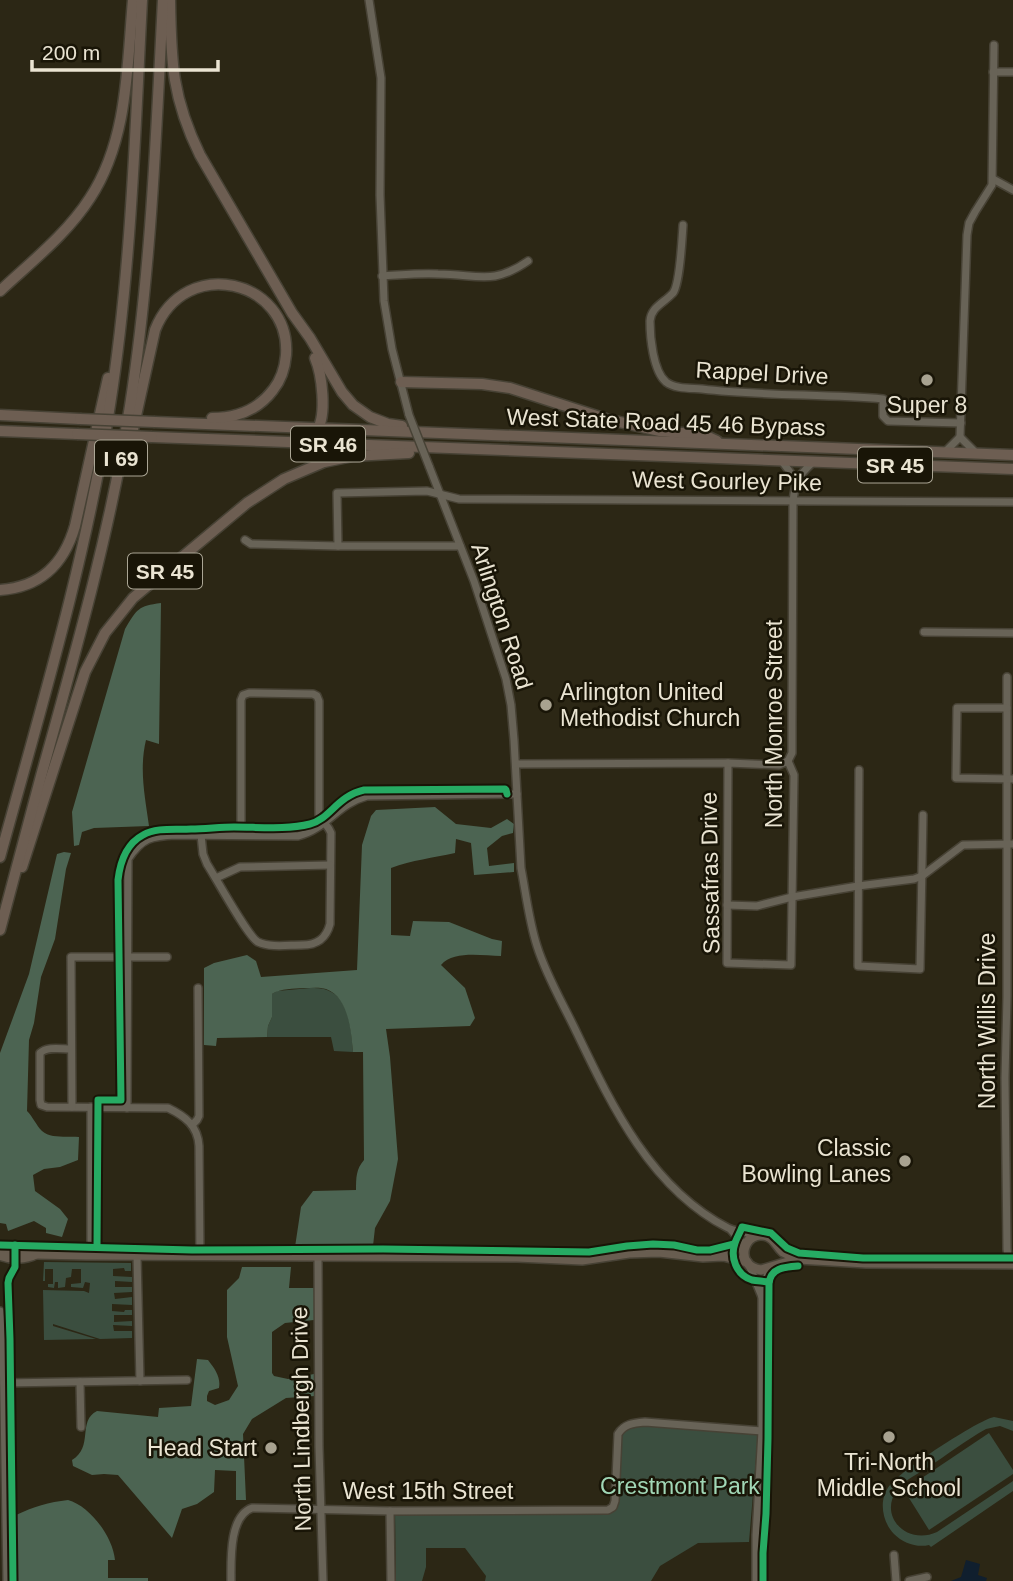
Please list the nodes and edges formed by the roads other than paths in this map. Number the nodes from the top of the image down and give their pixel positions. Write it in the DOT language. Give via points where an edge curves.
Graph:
graph roads {
  1 [pos="133,0"];
  2 [pos="142,0"];
  3 [pos="163,0"];
  4 [pos="170,0"];
  5 [pos="369,0"];
  6 [pos="994,45"];
  7 [pos="993,72"];
  8 [pos="1013,72"];
  9 [pos="993,179"];
  10 [pos="1013,190"];
  11 [pos="683,225"];
  12 [pos="528,261"];
  13 [pos="382,276"];
  14 [pos="0,291"];
  15 [pos="292,313"];
  16 [pos="119,337"];
  17 [pos="401,382"];
  18 [pos="0,415"];
  19 [pos="167,422"];
  20 [pos="961,423"];
  21 [pos="318,428"];
  22 [pos="0,431"];
  23 [pos="65,433"];
  24 [pos="455,433"];
  25 [pos="0,437"];
  26 [pos="960,437"];
  27 [pos="290,442"];
  28 [pos="724,444"];
  29 [pos="879,450"];
  30 [pos="504,451"];
  31 [pos="945,452"];
  32 [pos="977,454"];
  33 [pos="1013,455"];
  34 [pos="780,460"];
  35 [pos="814,461"];
  36 [pos="860,463"];
  37 [pos="1013,469"];
  38 [pos="795,483"];
  39 [pos="440,495"];
  40 [pos="793,502"];
  41 [pos="1013,502"];
  42 [pos="108,520"];
  43 [pos="245,540"];
  44 [pos="338,546"];
  45 [pos="460,546"];
  46 [pos="0,590"];
  47 [pos="924,632"];
  48 [pos="1013,633"];
  49 [pos="1007,677"];
  50 [pos="1007,708"];
  51 [pos="1010,718"];
  52 [pos="788,761"];
  53 [pos="728,763"];
  54 [pos="516,764"];
  55 [pos="859,770"];
  56 [pos="1010,779"];
  57 [pos="517,794"];
  58 [pos="923,816"];
  59 [pos="325,822"];
  60 [pos="201,835"];
  61 [pos="241,835"];
  62 [pos="1010,844"];
  63 [pos="0,857"];
  64 [pos="330,865"];
  65 [pos="922,876"];
  66 [pos="216,878"];
  67 [pos="858,886"];
  68 [pos="792,897"];
  69 [pos="7,903"];
  70 [pos="727,905"];
  71 [pos="0,930"];
  72 [pos="1010,939"];
  73 [pos="127,957"];
  74 [pos="167,957"];
  75 [pos="791,965"];
  76 [pos="198,988"];
  77 [pos="71,1049"];
  78 [pos="1009,1078"];
  79 [pos="72,1108"];
  80 [pos="91,1108"];
  81 [pos="127,1108"];
  82 [pos="192,1125"];
  83 [pos="731,1230"];
  84 [pos="760,1235"];
  85 [pos="745,1246"];
  86 [pos="778,1246"];
  87 [pos="0,1254"];
  88 [pos="91,1255"];
  89 [pos="137,1256"];
  90 [pos="200,1256"];
  91 [pos="723,1256"];
  92 [pos="318,1257"];
  93 [pos="798,1259"];
  94 [pos="748,1264"];
  95 [pos="1011,1264"];
  96 [pos="771,1267"];
  97 [pos="762,1297"];
  98 [pos="0,1311"];
  99 [pos="187,1380"];
  100 [pos="140,1381"];
  101 [pos="80,1382"];
  102 [pos="4,1384"];
  103 [pos="81,1427"];
  104 [pos="762,1431"];
  105 [pos="322,1510"];
  106 [pos="390,1511"];
  107 [pos="894,1555"];
  108 [pos="927,1577"];
  109 [pos="7,1581"];
  110 [pos="231,1581"];
  111 [pos="323,1581"];
  112 [pos="391,1581"];
  113 [pos="756,1581"];
  114 [pos="895,1581"];
  115 [pos="909,1581"];
  1 -- 14 [label="highway" via="122,114 100,181 69,225"];
  2 -- 16 [label="highway, I 69" via="129,246"];
  3 -- 42 [label="highway, I 69" via="145,295 130,408"];
  4 -- 15 [label="highway" via="171,64 188,131"];
  5 -- 13 [label="street, Arlington Road" via="381,78"];
  6 -- 7 [label="street"];
  7 -- 8 [label="street"];
  7 -- 9 [label="street"];
  9 -- 10 [label="street"];
  9 -- 20 [label="street" via="967,235"];
  11 -- 20 [label="street, Rappel Drive" via="675,291 650,318 655,361 664,380 675,386 727,392 883,399 884,419"];
  12 -- 13 [label="street" via="492,278"];
  13 -- 17 [label="street, Arlington Road"];
  15 -- 21 [label="highway" via="320,373"];
  15 -- 24 [label="highway" via="342,392 363,413 388,424"];
  16 -- 46 [label="highway" via="68,546 38,579"];
  16 -- 63 [label="highway, I 69" via="80,559"];
  17 -- 28 [label="highway" via="510,388 606,419 704,435"];
  17 -- 39 [label="street, Arlington Road, bridge"];
  18 -- 19 [label="highway, SR 45, bridge"];
  19 -- 21 [label="highway, SR 45"];
  19 -- 42 [label="highway" via="235,416 272,392 284,369 286,343 277,317 258,296 237,286 208,284 182,294 167,307 155,330 130,446"];
  20 -- 26 [label="street"];
  21 -- 24 [label="highway, West State Road 45 46 Bypass / SR 45"];
  21 -- 27 [label="highway"];
  22 -- 23 [label="highway, SR 46"];
  23 -- 25 [label="highway"];
  23 -- 27 [label="highway, SR 46, bridge"];
  24 -- 28 [label="highway, West State Road 45 46 Bypass / SR 45"];
  26 -- 31 [label="street"];
  26 -- 32 [label="street"];
  27 -- 30 [label="highway, SR 46"];
  28 -- 29 [label="highway, West State Road 45 46 Bypass / SR 45"];
  29 -- 31 [label="highway, West State Road 45 46 Bypass / SR 45"];
  29 -- 36 [label="highway"];
  30 -- 34 [label="highway, West State Road 45 46 Bypass / SR 45"];
  30 -- 69 [label="highway, SR 45" via="367,455 310,467 259,494 133,598 105,633 85,672"];
  31 -- 32 [label="highway, West State Road 45 46 Bypass / SR 45"];
  32 -- 33 [label="highway, West State Road 45 46 Bypass / SR 45"];
  34 -- 35 [label="highway, West State Road 45 46 Bypass / SR 45"];
  34 -- 38 [label="street"];
  35 -- 36 [label="highway, West State Road 45 46 Bypass / SR 45"];
  35 -- 38 [label="street"];
  36 -- 37 [label="highway, West State Road 45 46 Bypass / SR 45"];
  38 -- 40 [label="street, North Monroe Street"];
  39 -- 40 [label="street, West Gourley Pike" via="459,499"];
  39 -- 44 [label="street, West Gourley Pike" via="427,491 337,493"];
  39 -- 45 [label="street, Arlington Road"];
  40 -- 41 [label="street, West Gourley Pike"];
  40 -- 52 [label="street, North Monroe Street" via="792,753"];
  42 -- 69 [label="highway, I 69"];
  43 -- 44 [label="street" via="251,544"];
  44 -- 45 [label="street"];
  45 -- 54 [label="street, Arlington Road" via="506,679"];
  47 -- 48 [label="street"];
  49 -- 50 [label="street, North Willis Drive"];
  50 -- 51 [label="street, North Willis Drive"];
  50 -- 56 [label="street" via="957,708 956,778"];
  51 -- 56 [label="street, North Willis Drive"];
  52 -- 53 [label="street" via="779,765"];
  52 -- 68 [label="street, North Monroe Street" via="794,775"];
  53 -- 54 [label="street"];
  53 -- 70 [label="street, Sassafras Drive"];
  54 -- 57 [label="street, Arlington Road"];
  55 -- 67 [label="street"];
  56 -- 62 [label="street, North Willis Drive"];
  57 -- 59 [label="street" via="367,796 355,799"];
  57 -- 83 [label="street, Arlington Road" via="530,923 537,948 586,1052 625,1126 652,1164 690,1202"];
  58 -- 65 [label="street"];
  59 -- 61 [label="street" via="298,836"];
  59 -- 61 [label="street" via="319,815 317,696 249,693 241,700"];
  59 -- 64 [label="street" via="331,834"];
  60 -- 61 [label="street"];
  60 -- 66 [label="street" via="202,854"];
  60 -- 73 [label="street" via="149,838 128,859"];
  62 -- 65 [label="street" via="963,845"];
  62 -- 72 [label="street, North Willis Drive"];
  64 -- 66 [label="street" via="240,867"];
  64 -- 66 [label="street" via="330,924 317,943 268,945 252,938"];
  65 -- 67 [label="street"];
  65 -- 67 [label="street" via="920,969 858,966"];
  67 -- 68 [label="street"];
  68 -- 70 [label="street" via="757,906"];
  68 -- 75 [label="street, North Monroe Street"];
  69 -- 71 [label="highway, I 69"];
  70 -- 75 [label="street, Sassafras Drive" via="727,963"];
  72 -- 78 [label="street, North Willis Drive"];
  73 -- 74 [label="street"];
  73 -- 77 [label="street" via="71,957"];
  73 -- 81 [label="street"];
  76 -- 82 [label="street" via="198,1116"];
  77 -- 79 [label="street"];
  77 -- 79 [label="street" via="40,1053 40,1100 47,1107"];
  78 -- 95 [label="street, North Willis Drive" via="1007,1249"];
  79 -- 80 [label="street"];
  80 -- 81 [label="street"];
  80 -- 88 [label="street"];
  81 -- 82 [label="street" via="168,1108"];
  82 -- 90 [label="street" via="199,1146"];
  83 -- 84 [label="street, Arlington Road"];
  83 -- 85 [label="street, Arlington Road"];
  84 -- 85 [label="main road"];
  84 -- 86 [label="main road"];
  85 -- 91 [label="main road"];
  85 -- 94 [label="main road"];
  86 -- 93 [label="main road"];
  86 -- 96 [label="main road"];
  87 -- 88 [label="main road" via="8,1258"];
  88 -- 89 [label="main road"];
  89 -- 90 [label="main road"];
  89 -- 100 [label="street"];
  90 -- 92 [label="main road"];
  91 -- 92 [label="main road" via="648,1252 582,1260"];
  91 -- 94 [label="main road"];
  92 -- 105 [label="street, North Lindbergh Drive"];
  93 -- 95 [label="main road"];
  93 -- 96 [label="main road"];
  94 -- 96 [label="main road" via="758,1270"];
  94 -- 97 [label="street"];
  96 -- 97 [label="street"];
  97 -- 104 [label="street"];
  98 -- 102 [label="street"];
  99 -- 100 [label="street"];
  100 -- 101 [label="street"];
  101 -- 102 [label="street"];
  101 -- 103 [label="street"];
  102 -- 109 [label="street"];
  104 -- 106 [label="street, West 15th Street" via="645,1422 622,1427 617,1493 608,1510"];
  104 -- 113 [label="street"];
  105 -- 106 [label="street, West 15th Street"];
  105 -- 110 [label="street, West 15th Street" via="257,1508 244,1512 235,1531"];
  105 -- 111 [label="street, North Lindbergh Drive"];
  106 -- 112 [label="street"];
  107 -- 114 [label="street"];
  108 -- 115 [label="street"];
}
